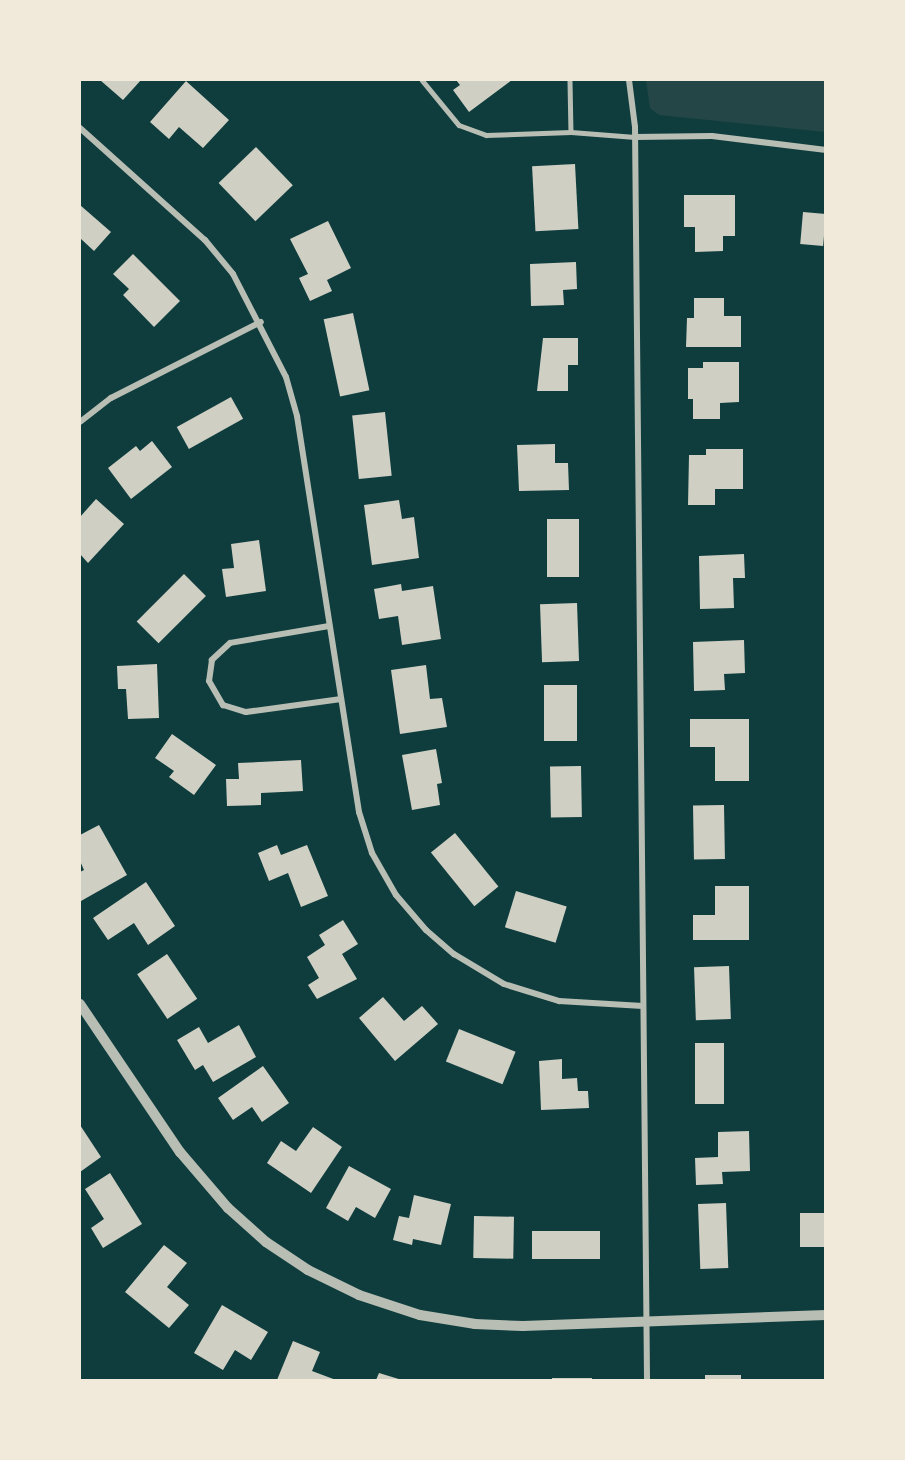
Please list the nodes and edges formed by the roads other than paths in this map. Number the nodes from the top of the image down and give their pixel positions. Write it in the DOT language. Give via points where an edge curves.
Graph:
graph roads {
  1 [pos="422,80"];
  2 [pos="629,80"];
  3 [pos="570,81"];
  4 [pos="80,128"];
  5 [pos="571,132"];
  6 [pos="635,137"];
  7 [pos="825,150"];
  8 [pos="261,322"];
  9 [pos="80,422"];
  10 [pos="329,626"];
  11 [pos="340,699"];
  12 [pos="80,1004"];
  13 [pos="643,1006"];
  14 [pos="825,1315"];
  15 [pos="646,1322"];
  16 [pos="647,1380"];
  1 -- 5 [label="lane" via="459,125 486,135"];
  2 -- 6 [label="street"];
  3 -- 5 [label="lane"];
  4 -- 8 [label="street" via="205,240 233,274"];
  5 -- 6 [label="lane"];
  6 -- 7 [label="street" via="712,136"];
  6 -- 13 [label="street"];
  8 -- 9 [label="street" via="111,398"];
  8 -- 10 [label="street" via="286,377 297,416"];
  10 -- 11 [label="street"];
  10 -- 11 [label="street" via="230,643 212,660 209,681 224,705 246,712"];
  11 -- 13 [label="street" via="359,812 372,853 396,895 426,930 485,974 540,996 600,1006"];
  12 -- 15 [label="street" via="205,1183 266,1242 308,1270 389,1306 451,1321 523,1326"];
  13 -- 15 [label="street"];
  14 -- 15 [label="street"];
  15 -- 16 [label="street"];
}
